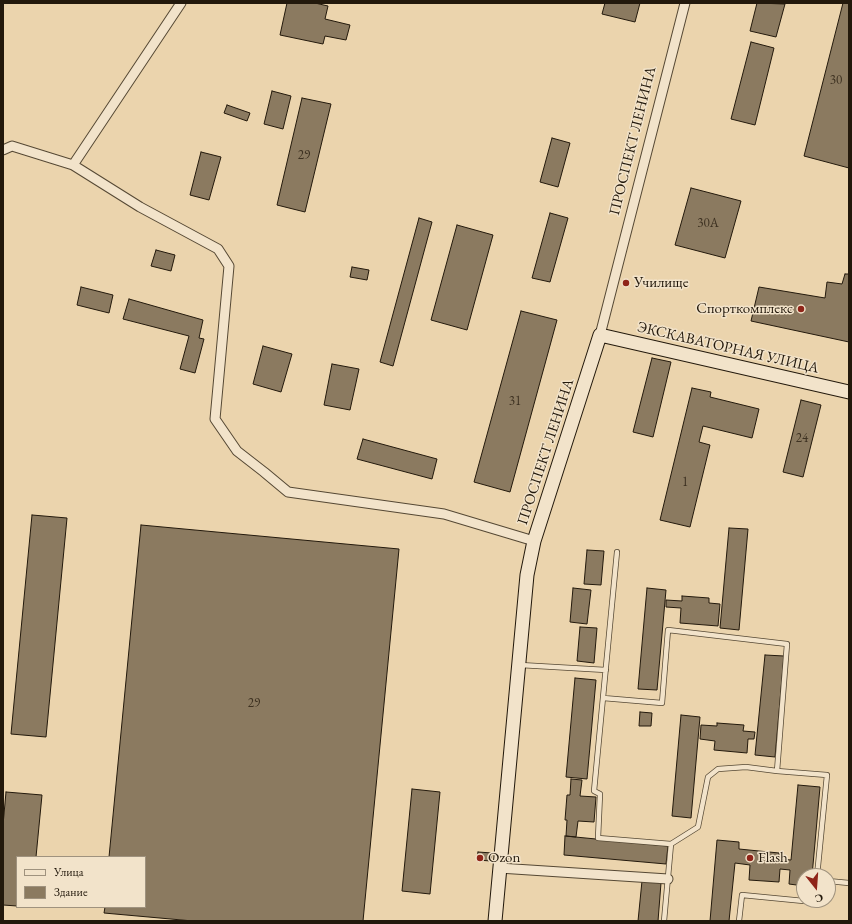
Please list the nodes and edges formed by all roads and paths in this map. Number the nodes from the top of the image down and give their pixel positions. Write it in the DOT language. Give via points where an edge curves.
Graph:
graph roads {
  1 [pos="181,3"];
  2 [pos="685,3"];
  3 [pos="3,150"];
  4 [pos="73,165"];
  5 [pos="600,335"];
  6 [pos="849,392"];
  7 [pos="534,541"];
  8 [pos="617,552"];
  9 [pos="518,665"];
  10 [pos="606,670"];
  11 [pos="603,698"];
  12 [pos="777,772"];
  13 [pos="671,844"];
  14 [pos="499,868"];
  15 [pos="818,868"];
  16 [pos="668,879"];
  17 [pos="836,882"];
  18 [pos="849,883"];
  19 [pos="796,900"];
  20 [pos="494,921"];
  21 [pos="664,921"];
  22 [pos="739,921"];
  1 -- 4 [label="street"];
  2 -- 5 [label="street, ПРОСПЕКТ ЛЕНИНА"];
  3 -- 4 [label="street" via="12,146"];
  4 -- 7 [label="street" via="140,207 218,249 229,266 215,420 236,451 288,492 444,514"];
  5 -- 6 [label="street, ЭКСКАВАТОРНАЯ УЛИЦА"];
  5 -- 7 [label="street, ПРОСПЕКТ ЛЕНИНА"];
  7 -- 9 [label="street, ПРОСПЕКТ ЛЕНИНА" via="526,575"];
  8 -- 10 [label="lane"];
  9 -- 10 [label="lane"];
  9 -- 14 [label="street, ПРОСПЕКТ ЛЕНИНА"];
  10 -- 11 [label="lane"];
  11 -- 12 [label="lane" via="662,703 668,630 787,644"];
  11 -- 13 [label="lane" via="594,791 600,794 598,838"];
  12 -- 13 [label="lane" via="746,767 718,769 708,777 698,827"];
  12 -- 15 [label="lane" via="827,775"];
  13 -- 16 [label="lane"];
  14 -- 16 [label="street"];
  14 -- 20 [label="street, ПРОСПЕКТ ЛЕНИНА"];
  16 -- 21 [label="lane"];
  17 -- 18 [label="lane"];
  19 -- 22 [label="lane" via="742,895"];
}
